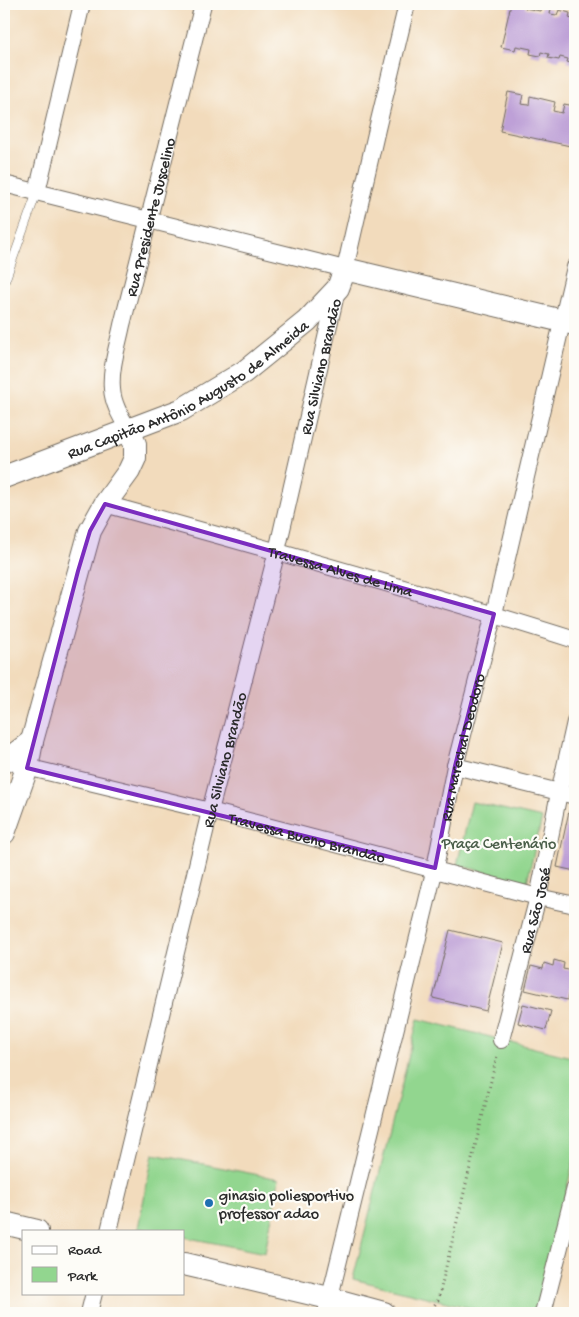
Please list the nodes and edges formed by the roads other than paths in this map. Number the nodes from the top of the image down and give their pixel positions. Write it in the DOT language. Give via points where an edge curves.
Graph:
graph roads {
  1 [pos="82,4"];
  2 [pos="203,4"];
  3 [pos="407,4"];
  4 [pos="4,184"];
  5 [pos="37,192"];
  6 [pos="149,220"];
  7 [pos="575,267"];
  8 [pos="341,279"];
  9 [pos="4,284"];
  10 [pos="569,322"];
  11 [pos="128,430"];
  12 [pos="4,477"];
  13 [pos="105,504"];
  14 [pos="277,551"];
  15 [pos="494,614"];
  16 [pos="575,640"];
  17 [pos="575,722"];
  18 [pos="32,741"];
  19 [pos="4,762"];
  20 [pos="455,766"];
  21 [pos="28,768"];
  22 [pos="559,793"];
  23 [pos="575,796"];
  24 [pos="210,810"];
  25 [pos="4,833"];
  26 [pos="435,868"];
  27 [pos="538,896"];
  28 [pos="575,905"];
  29 [pos="501,1040"];
  30 [pos="575,1188"];
  31 [pos="4,1223"];
  32 [pos="33,1230"];
  33 [pos="109,1230"];
  34 [pos="185,1264"];
  35 [pos="94,1294"];
  36 [pos="328,1306"];
  37 [pos="89,1313"];
  38 [pos="384,1313"];
  39 [pos="544,1313"];
  1 -- 5 [label="street"];
  2 -- 6 [label="street, Rua Presidente Juscelino"];
  3 -- 8 [label="street, Rua Silviano Brandão"];
  4 -- 5 [label="street"];
  5 -- 6 [label="street"];
  5 -- 9 [label="lane"];
  6 -- 8 [label="street"];
  6 -- 11 [label="street, Rua Presidente Juscelino" via="114,368 112,389 118,413"];
  7 -- 10 [label="street, Rua Marechal Deodoro"];
  8 -- 10 [label="street"];
  8 -- 11 [label="street, Rua Capitão Antônio Augusto de Almeida" via="307,321 244,372 181,410"];
  8 -- 14 [label="street, Rua Silviano Brandão"];
  10 -- 15 [label="street, Rua Marechal Deodoro"];
  11 -- 12 [label="street, Rua Capitão Antônio Augusto de Almeida"];
  11 -- 13 [label="street" via="135,444 135,458"];
  13 -- 14 [label="street, Travessa Alves de Lima"];
  13 -- 18 [label="street" via="90,531"];
  14 -- 15 [label="street, Travessa Alves de Lima"];
  14 -- 24 [label="street, Rua Silviano Brandão"];
  15 -- 16 [label="street, Travessa Alves de Lima"];
  15 -- 20 [label="street, Rua Marechal Deodoro"];
  17 -- 22 [label="street, Rua São José"];
  18 -- 19 [label="street"];
  18 -- 21 [label="street"];
  19 -- 21 [label="street, Travessa Bueno Brandão"];
  20 -- 22 [label="street"];
  20 -- 26 [label="street, Rua Marechal Deodoro"];
  21 -- 24 [label="street, Travessa Bueno Brandão"];
  21 -- 25 [label="street"];
  22 -- 23 [label="street"];
  22 -- 27 [label="street, Rua São José"];
  24 -- 26 [label="street, Travessa Bueno Brandão"];
  24 -- 33 [label="street, Rua Silviano Brandão"];
  26 -- 27 [label="street"];
  26 -- 36 [label="street, Rua Marechal Deodoro"];
  27 -- 28 [label="street"];
  27 -- 29 [label="street, Rua São José"];
  30 -- 39 [label="street"];
  31 -- 32 [label="street"];
  34 -- 36 [label="street"];
  35 -- 37 [label="street"];
  36 -- 38 [label="street"];
}
